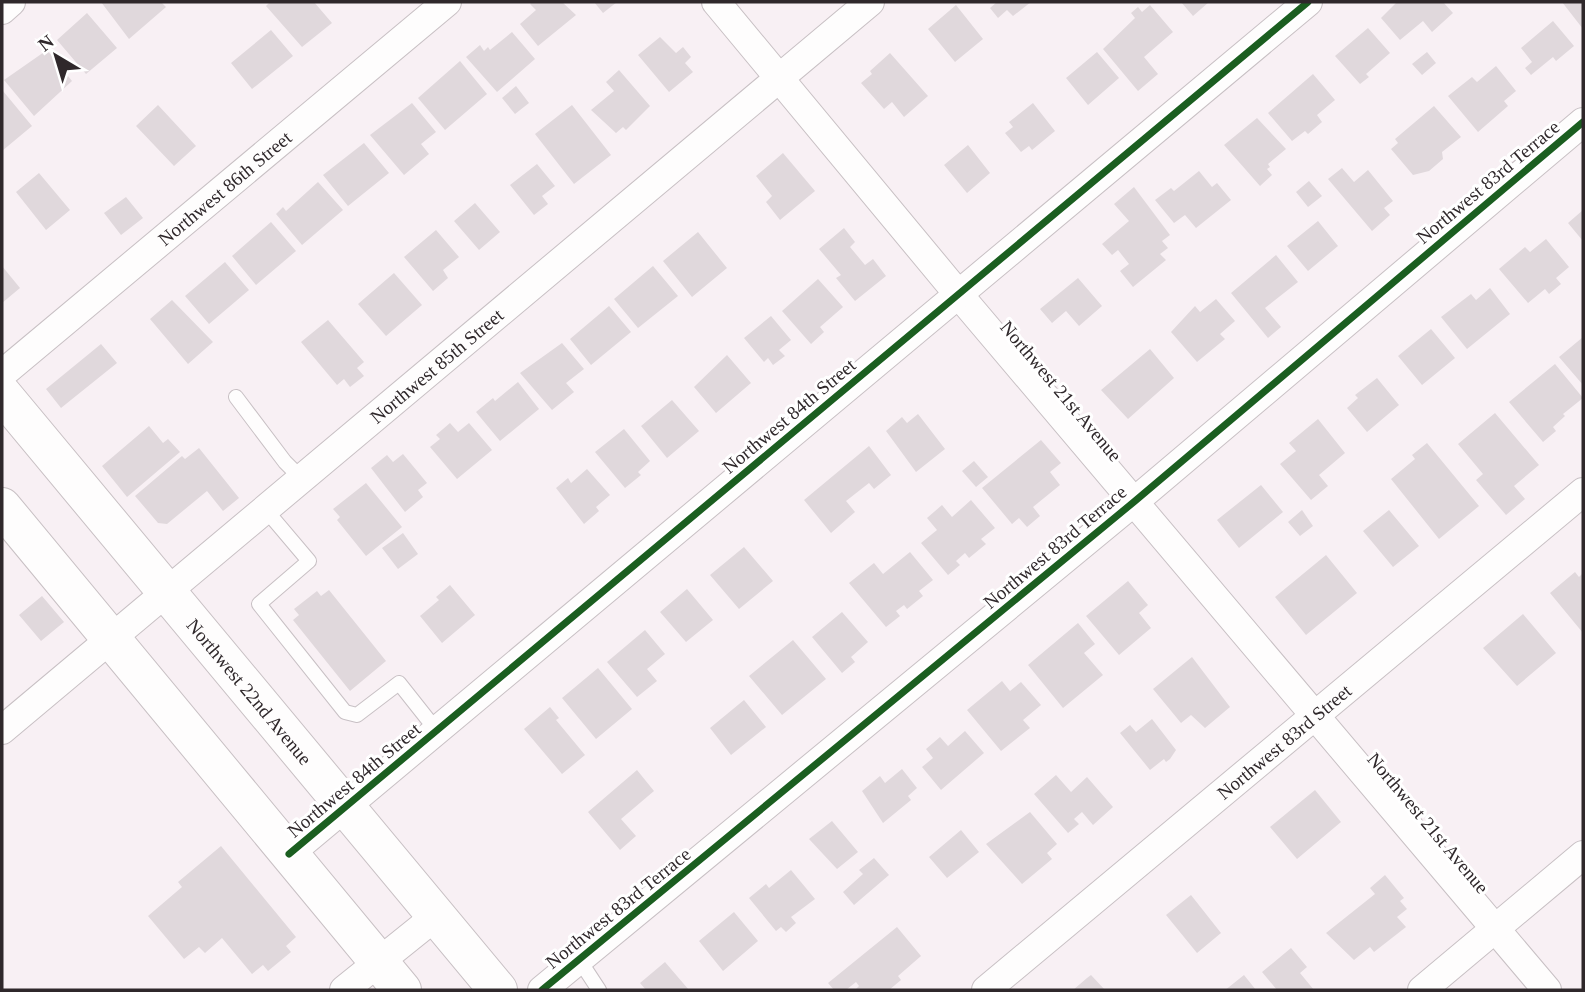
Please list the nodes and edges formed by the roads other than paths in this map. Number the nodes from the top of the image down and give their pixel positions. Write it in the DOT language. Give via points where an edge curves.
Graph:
graph roads {
  1 [pos="11,2"];
  2 [pos="447,2"];
  3 [pos="716,2"];
  4 [pos="870,2"];
  5 [pos="1308,2"];
  6 [pos="2,9"];
  7 [pos="779,77"];
  8 [pos="1583,122"];
  9 [pos="958,295"];
  10 [pos="2,374"];
  11 [pos="2,394"];
  12 [pos="236,397"];
  13 [pos="302,478"];
  14 [pos="1583,492"];
  15 [pos="1135,501"];
  16 [pos="2,507"];
  17 [pos="265,509"];
  18 [pos="166,591"];
  19 [pos="110,639"];
  20 [pos="1315,714"];
  21 [pos="2,730"];
  22 [pos="437,731"];
  23 [pos="345,807"];
  24 [pos="289,854"];
  25 [pos="1583,855"];
  26 [pos="436,916"];
  27 [pos="1496,928"];
  28 [pos="580,961"];
  29 [pos="390,976"];
  30 [pos="344,990"];
  31 [pos="498,990"];
  32 [pos="542,990"];
  33 [pos="599,990"];
  34 [pos="986,990"];
  35 [pos="1422,990"];
  36 [pos="1548,990"];
  1 -- 6 [label="street"];
  2 -- 10 [label="street, Northwest 86th Street"];
  3 -- 7 [label="street, Northwest 21st Avenue"];
  4 -- 7 [label="street, Northwest 85th Street"];
  5 -- 9 [label="street, Northwest 84th Street"];
  7 -- 9 [label="street, Northwest 21st Avenue"];
  7 -- 13 [label="street, Northwest 85th Street"];
  8 -- 15 [label="street, Northwest 83rd Terrace"];
  9 -- 15 [label="street, Northwest 21st Avenue"];
  9 -- 22 [label="street, Northwest 84th Street"];
  11 -- 18 [label="main road, Northwest 22nd Avenue"];
  12 -- 13 [label="lane"];
  13 -- 17 [label="street, Northwest 85th Street"];
  14 -- 20 [label="street, Northwest 83rd Street"];
  15 -- 20 [label="street, Northwest 21st Avenue"];
  15 -- 28 [label="street, Northwest 83rd Terrace"];
  16 -- 19 [label="main road"];
  17 -- 18 [label="street, Northwest 85th Street"];
  17 -- 22 [label="lane" via="309,561 259,604 345,712 357,715 398,682"];
  18 -- 19 [label="street, Northwest 85th Street"];
  18 -- 23 [label="main road, Northwest 22nd Avenue"];
  19 -- 21 [label="street, Northwest 85th Street"];
  19 -- 24 [label="main road"];
  20 -- 27 [label="street, Northwest 21st Avenue"];
  20 -- 34 [label="street, Northwest 83rd Street"];
  22 -- 23 [label="street, Northwest 84th Street"];
  23 -- 24 [label="street, Northwest 84th Street"];
  23 -- 26 [label="main road, Northwest 22nd Avenue"];
  24 -- 29 [label="main road"];
  25 -- 27 [label="street"];
  26 -- 29 [label="street"];
  26 -- 31 [label="main road, Northwest 22nd Avenue"];
  27 -- 35 [label="street"];
  27 -- 36 [label="street, Northwest 21st Avenue"];
  28 -- 32 [label="street, Northwest 83rd Terrace"];
  28 -- 33 [label="lane"];
  29 -- 30 [label="street"];
}
